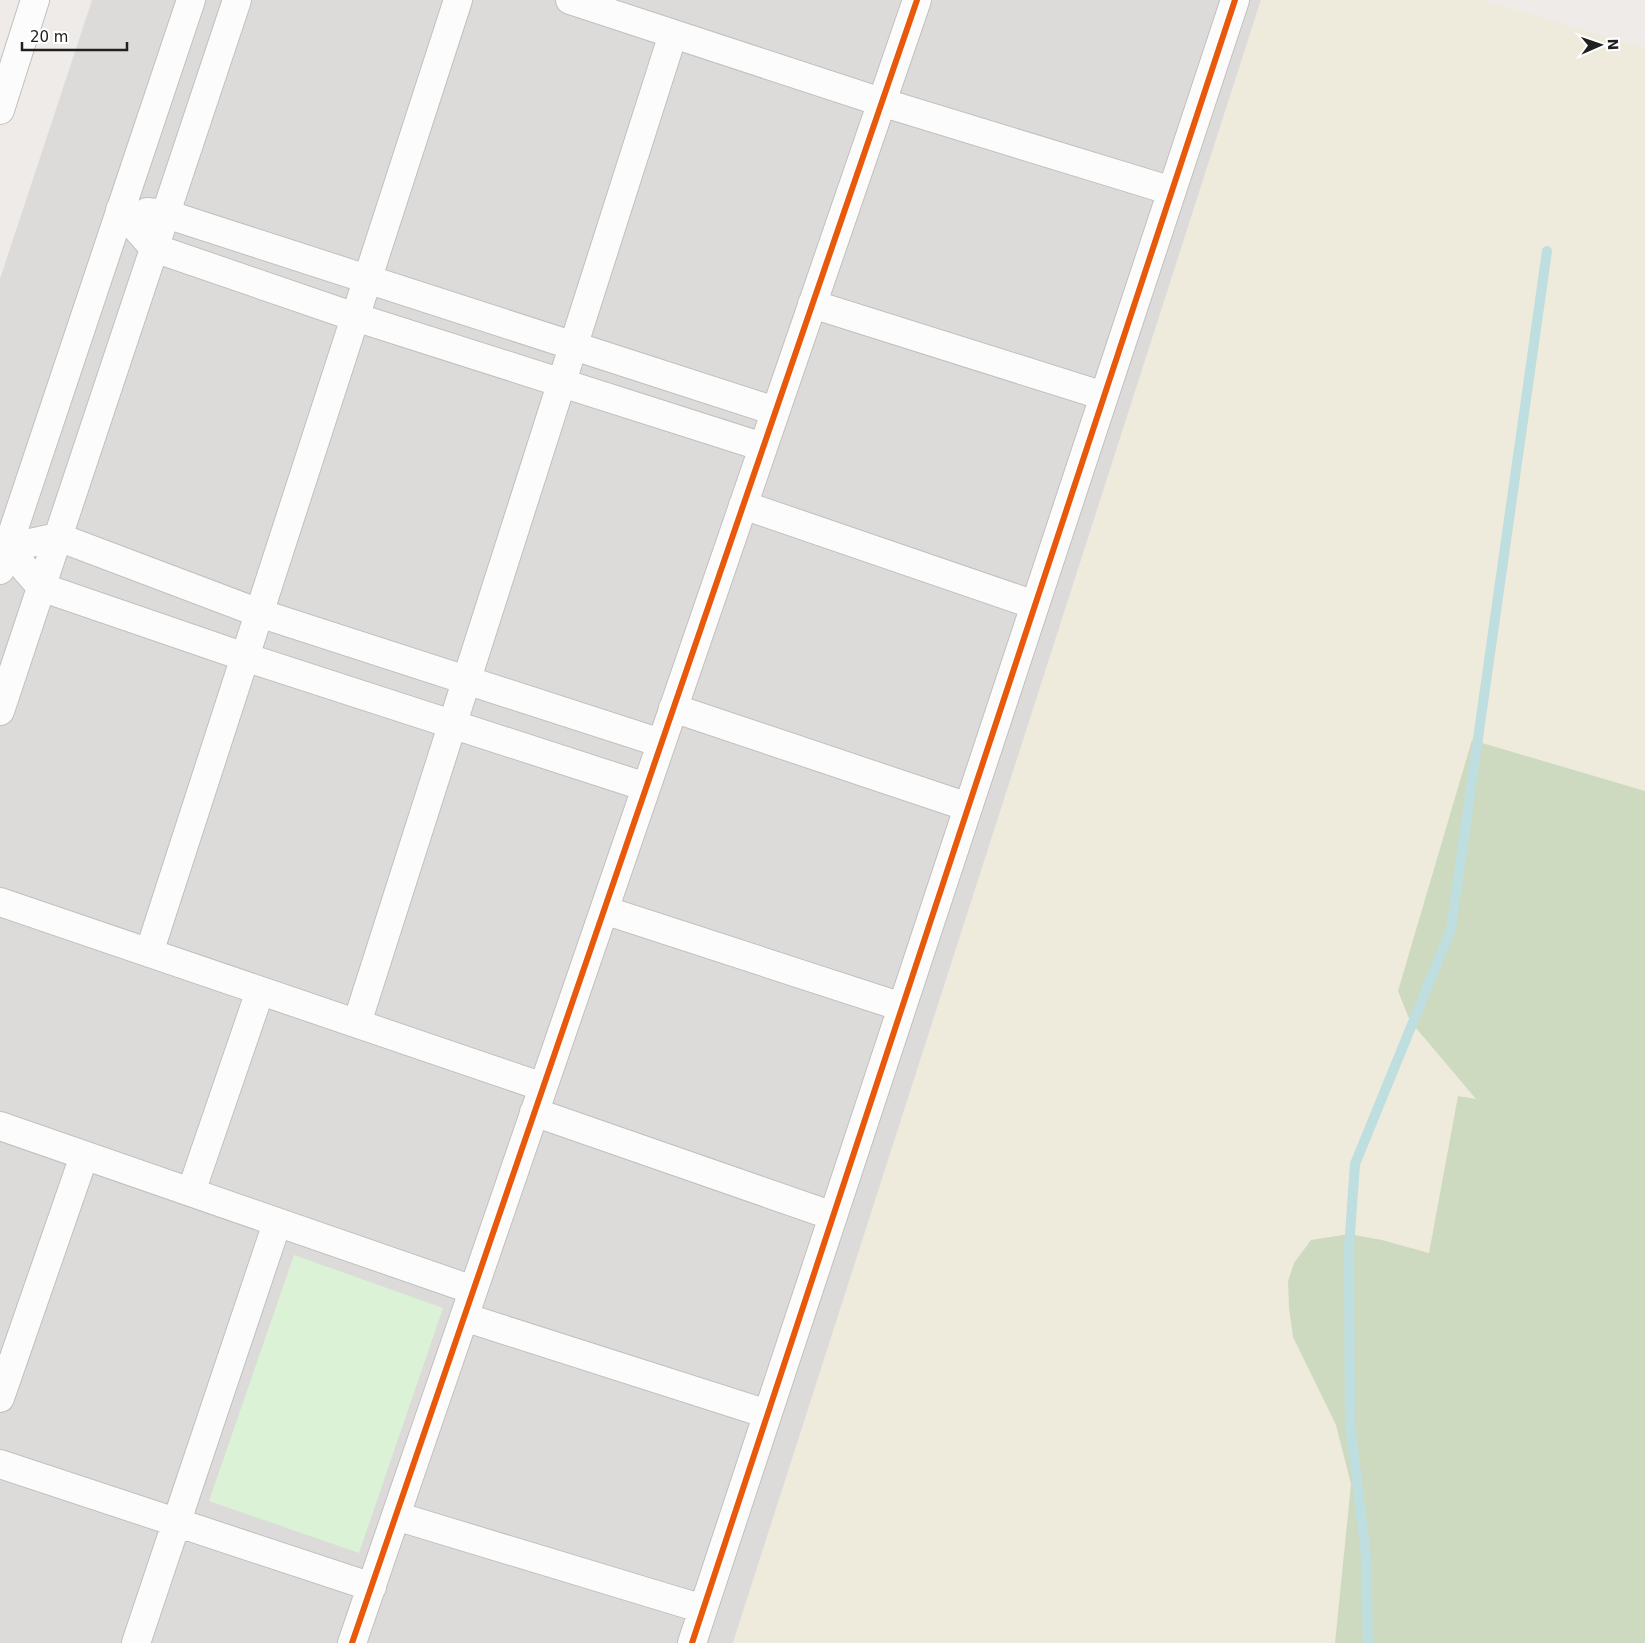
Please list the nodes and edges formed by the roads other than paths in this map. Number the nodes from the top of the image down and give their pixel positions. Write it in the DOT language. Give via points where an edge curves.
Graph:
graph roads {
  1 [pos="35,0"];
  2 [pos="191,0"];
  3 [pos="237,0"];
  4 [pos="458,0"];
  5 [pos="570,0"];
  6 [pos="916,0"];
  7 [pos="1235,0"];
  8 [pos="673,34"];
  9 [pos="881,102"];
  10 [pos="0,110"];
  11 [pos="1172,191"];
  12 [pos="120,210"];
  13 [pos="166,214"];
  14 [pos="154,248"];
  15 [pos="368,278"];
  16 [pos="812,304"];
  17 [pos="355,317"];
  18 [pos="574,346"];
  19 [pos="561,384"];
  20 [pos="1104,396"];
  21 [pos="775,411"];
  22 [pos="763,447"];
  23 [pos="743,505"];
  24 [pos="58,537"];
  25 [pos="4,559"];
  26 [pos="41,587"];
  27 [pos="1035,605"];
  28 [pos="259,613"];
  29 [pos="244,657"];
  30 [pos="467,679"];
  31 [pos="673,708"];
  32 [pos="0,711"];
  33 [pos="452,724"];
  34 [pos="661,743"];
  35 [pos="646,787"];
  36 [pos="968,807"];
  37 [pos="0,902"];
  38 [pos="604,910"];
  39 [pos="149,953"];
  40 [pos="260,991"];
  41 [pos="902,1006"];
  42 [pos="357,1023"];
  43 [pos="544,1087"];
  44 [pos="534,1112"];
  45 [pos="0,1126"];
  46 [pos="84,1156"];
  47 [pos="191,1192"];
  48 [pos="833,1216"];
  49 [pos="277,1223"];
  50 [pos="473,1290"];
  51 [pos="464,1317"];
  52 [pos="0,1398"];
  53 [pos="767,1414"];
  54 [pos="0,1464"];
  55 [pos="396,1516"];
  56 [pos="176,1522"];
  57 [pos="372,1587"];
  58 [pos="703,1610"];
  59 [pos="136,1643"];
  60 [pos="352,1643"];
  61 [pos="692,1643"];
  1 -- 10 [label="street"];
  2 -- 12 [label="street"];
  3 -- 13 [label="street"];
  4 -- 15 [label="street"];
  5 -- 8 [label="street"];
  6 -- 9 [label="street"];
  7 -- 11 [label="street"];
  8 -- 9 [label="street"];
  8 -- 18 [label="street"];
  9 -- 11 [label="street"];
  9 -- 16 [label="street"];
  11 -- 20 [label="street"];
  12 -- 13 [label="street"];
  12 -- 14 [label="street"];
  12 -- 25 [label="street"];
  13 -- 14 [label="street"];
  13 -- 15 [label="street"];
  14 -- 17 [label="street"];
  14 -- 24 [label="street"];
  15 -- 17 [label="street"];
  15 -- 18 [label="street"];
  16 -- 20 [label="street"];
  16 -- 21 [label="street"];
  17 -- 19 [label="street"];
  17 -- 28 [label="street"];
  18 -- 19 [label="street"];
  18 -- 21 [label="street"];
  19 -- 22 [label="street"];
  19 -- 30 [label="street"];
  20 -- 27 [label="street"];
  21 -- 22 [label="street"];
  22 -- 23 [label="street"];
  23 -- 27 [label="street"];
  23 -- 31 [label="street"];
  24 -- 25 [label="street"];
  24 -- 26 [label="street"];
  24 -- 28 [label="street"];
  25 -- 26 [label="street"];
  26 -- 29 [label="street"];
  26 -- 32 [label="street"];
  27 -- 36 [label="street"];
  28 -- 29 [label="street"];
  28 -- 30 [label="street"];
  29 -- 33 [label="street"];
  29 -- 39 [label="street"];
  30 -- 33 [label="street"];
  30 -- 34 [label="street"];
  31 -- 34 [label="street"];
  31 -- 36 [label="street"];
  33 -- 35 [label="street"];
  33 -- 42 [label="street"];
  34 -- 35 [label="street"];
  35 -- 38 [label="street"];
  36 -- 41 [label="street"];
  37 -- 39 [label="street"];
  38 -- 41 [label="street"];
  38 -- 43 [label="street"];
  39 -- 40 [label="street"];
  40 -- 42 [label="street"];
  40 -- 47 [label="street"];
  41 -- 48 [label="street"];
  42 -- 43 [label="street"];
  43 -- 44 [label="street"];
  44 -- 48 [label="street"];
  44 -- 50 [label="street"];
  45 -- 46 [label="street"];
  46 -- 47 [label="street"];
  46 -- 52 [label="street"];
  47 -- 49 [label="street"];
  48 -- 53 [label="street"];
  49 -- 50 [label="street"];
  49 -- 56 [label="street"];
  50 -- 51 [label="street"];
  51 -- 53 [label="street"];
  51 -- 55 [label="street"];
  53 -- 58 [label="street"];
  54 -- 56 [label="street"];
  55 -- 57 [label="street"];
  55 -- 58 [label="street"];
  56 -- 57 [label="street"];
  56 -- 59 [label="street"];
  57 -- 60 [label="street"];
  58 -- 61 [label="street"];
}
